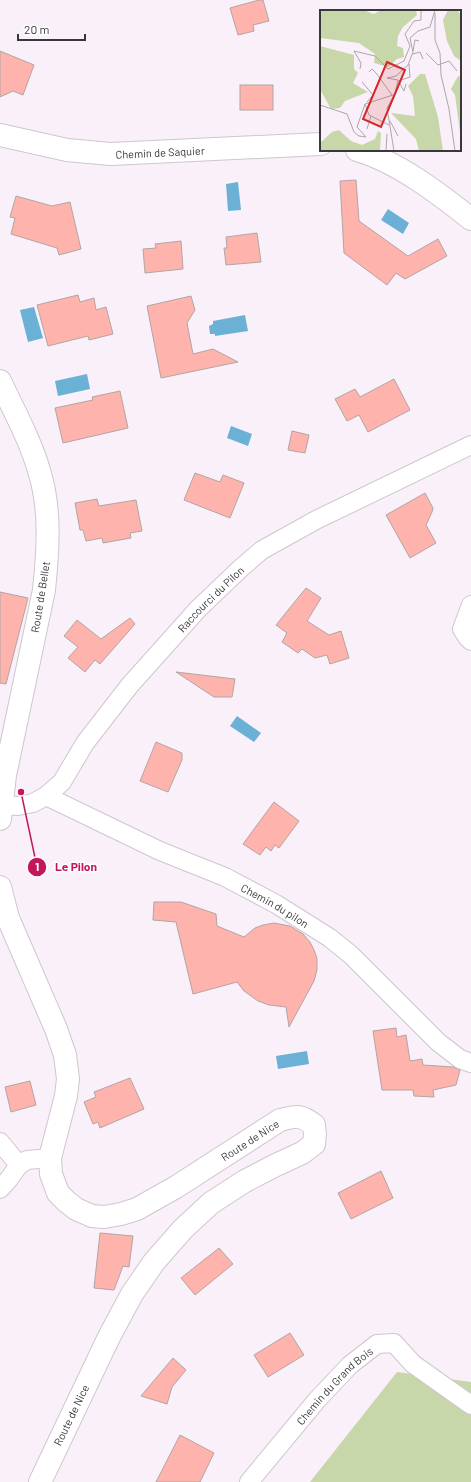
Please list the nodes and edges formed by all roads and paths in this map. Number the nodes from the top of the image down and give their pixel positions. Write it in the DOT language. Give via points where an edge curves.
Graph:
graph roads {
  1 [pos="0,135"];
  2 [pos="320,144"];
  3 [pos="360,151"];
  4 [pos="471,219"];
  5 [pos="0,381"];
  6 [pos="471,445"];
  7 [pos="471,605"];
  8 [pos="471,641"];
  9 [pos="46,796"];
  10 [pos="1,812"];
  11 [pos="0,887"];
  12 [pos="471,1063"];
  13 [pos="0,1142"];
  14 [pos="50,1158"];
  15 [pos="18,1165"];
  16 [pos="0,1189"];
  17 [pos="471,1405"];
  18 [pos="40,1482"];
  19 [pos="250,1482"];
  1 -- 2 [label="main road, Chemin de Saquier" via="67,150 111,154"];
  3 -- 4 [label="main road" via="386,161 419,181"];
  5 -- 10 [label="main road, Route de Bellet" via="41,475 47,526 44,590 5,775"];
  6 -- 9 [label="street, Raccourci du Pilon" via="291,533 262,550 242,566 198,609 130,685 85,743 62,782"];
  7 -- 8 [label="street" via="462,629"];
  9 -- 10 [label="street, Raccourci du Pilon" via="33,803"];
  9 -- 12 [label="street, Chemin du pilon" via="160,851 225,877 276,904 330,938 438,1042 460,1059"];
  11 -- 14 [label="main road, Route de Nice" via="8,918 65,1055 68,1079 66,1096"];
  13 -- 15 [label="street"];
  14 -- 15 [label="street" via="27,1160"];
  14 -- 18 [label="main road, Route de Nice" via="51,1174 58,1193 76,1208 92,1216 104,1217 121,1214 150,1202 280,1120 297,1116 307,1120 314,1125 315,1134 314,1144 302,1153 245,1181 211,1203 183,1229 154,1262 132,1294 109,1337"];
  15 -- 16 [label="street"];
  17 -- 19 [label="street, Chemin du Grand Bois" via="413,1364 394,1343 377,1344 350,1365 317,1400"];
}
